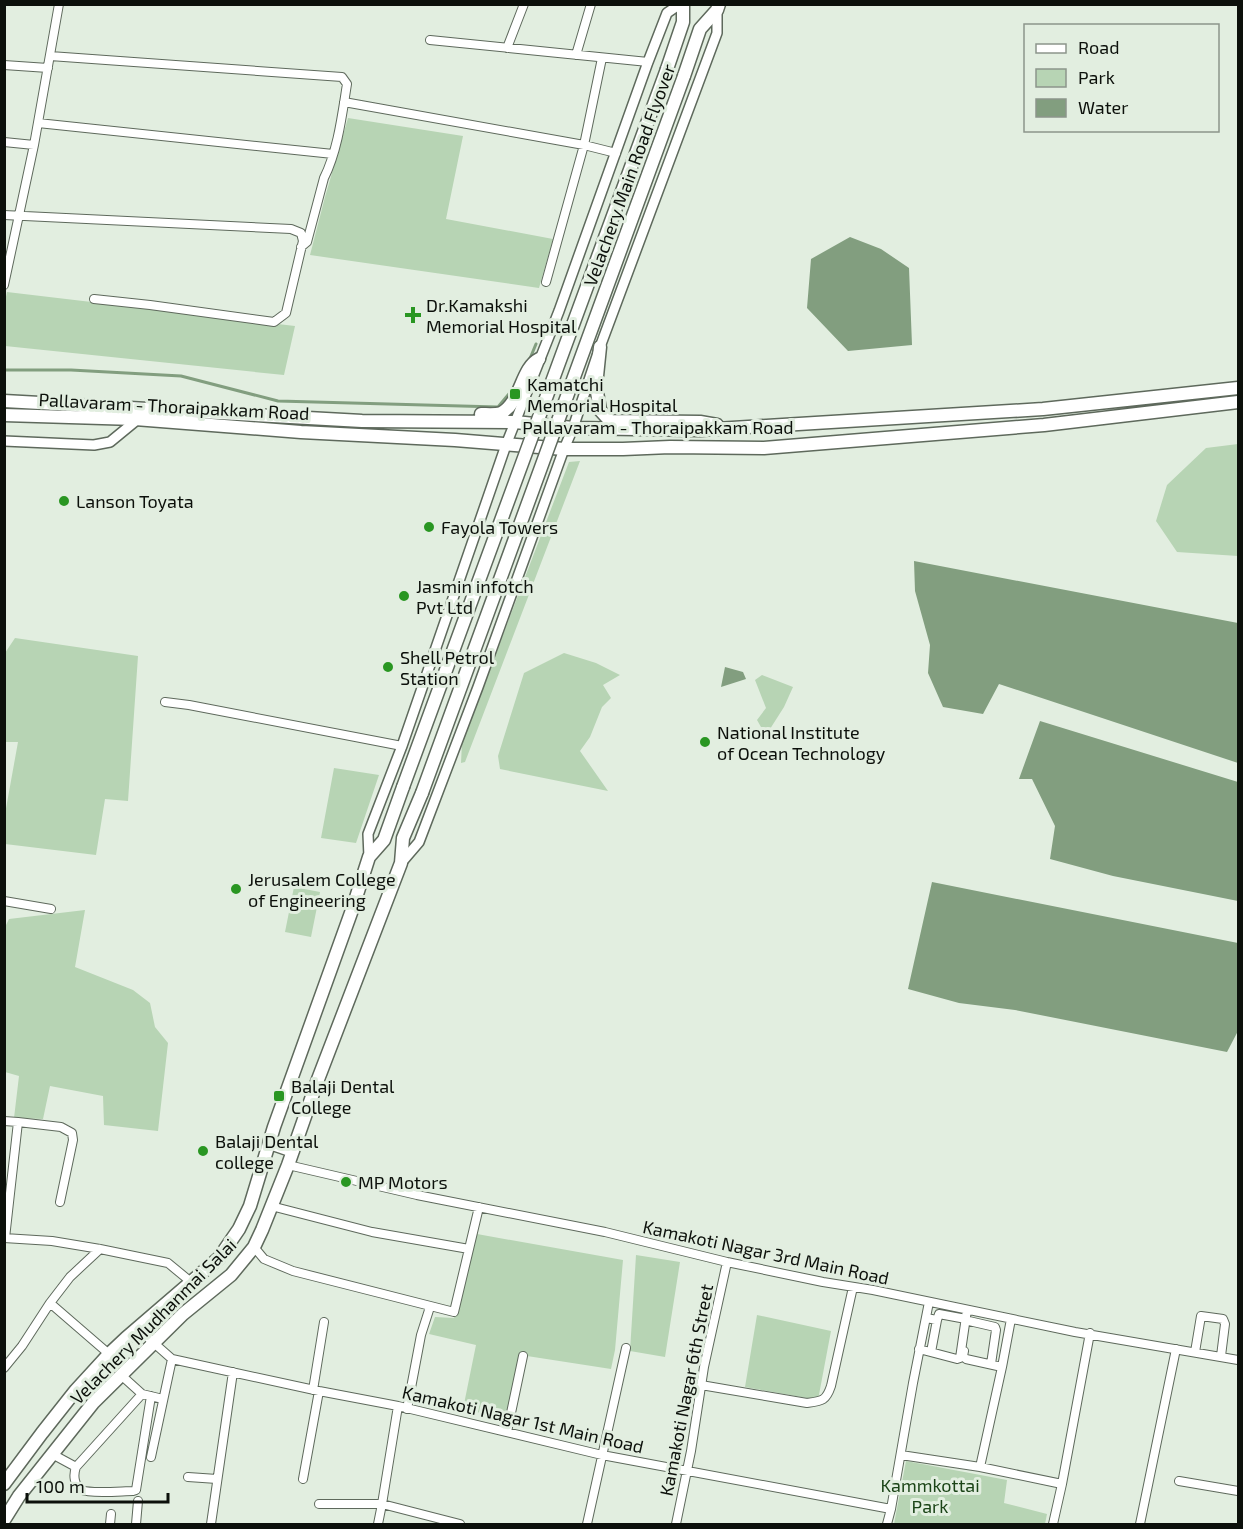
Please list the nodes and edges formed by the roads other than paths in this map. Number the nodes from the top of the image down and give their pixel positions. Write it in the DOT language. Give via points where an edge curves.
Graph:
graph roads {
  1 [pos="59,4"];
  2 [pos="524,4"];
  3 [pos="591,4"];
  4 [pos="682,4"];
  5 [pos="718,7"];
  6 [pos="430,40"];
  7 [pos="507,48"];
  8 [pos="576,55"];
  9 [pos="50,56"];
  10 [pos="602,58"];
  11 [pos="648,62"];
  12 [pos="4,64"];
  13 [pos="48,68"];
  14 [pos="344,102"];
  15 [pos="38,123"];
  16 [pos="4,142"];
  17 [pos="34,145"];
  18 [pos="584,146"];
  19 [pos="616,153"];
  20 [pos="333,154"];
  21 [pos="4,215"];
  22 [pos="18,216"];
  23 [pos="301,247"];
  24 [pos="546,282"];
  25 [pos="4,285"];
  26 [pos="94,299"];
  27 [pos="600,347"];
  28 [pos="539,359"];
  29 [pos="1235,389"];
  30 [pos="4,401"];
  31 [pos="1237,402"];
  32 [pos="4,415"];
  33 [pos="138,419"];
  34 [pos="387,421"];
  35 [pos="515,422"];
  36 [pos="670,426"];
  37 [pos="573,428"];
  38 [pos="4,441"];
  39 [pos="506,445"];
  40 [pos="564,449"];
  41 [pos="165,702"];
  42 [pos="402,746"];
  43 [pos="369,857"];
  44 [pos="401,863"];
  45 [pos="4,901"];
  46 [pos="51,909"];
  47 [pos="352,910"];
  48 [pos="4,1121"];
  49 [pos="18,1122"];
  50 [pos="270,1143"];
  51 [pos="293,1151"];
  52 [pos="288,1166"];
  53 [pos="60,1202"];
  54 [pos="271,1206"];
  55 [pos="479,1207"];
  56 [pos="5,1238"];
  57 [pos="254,1247"];
  58 [pos="100,1249"];
  59 [pos="469,1249"];
  60 [pos="727,1262"];
  61 [pos="190,1282"];
  62 [pos="853,1287"];
  63 [pos="929,1302"];
  64 [pos="50,1303"];
  65 [pos="430,1307"];
  66 [pos="969,1310"];
  67 [pos="926,1318"];
  68 [pos="1011,1319"];
  69 [pos="937,1320"];
  70 [pos="968,1320"];
  71 [pos="324,1322"];
  72 [pos="138,1329"];
  73 [pos="1090,1333"];
  74 [pos="153,1344"];
  75 [pos="626,1348"];
  76 [pos="1176,1348"];
  77 [pos="920,1349"];
  78 [pos="931,1352"];
  79 [pos="1195,1352"];
  80 [pos="109,1354"];
  81 [pos="523,1356"];
  82 [pos="1221,1356"];
  83 [pos="172,1359"];
  84 [pos="1239,1360"];
  85 [pos="991,1364"];
  86 [pos="1002,1366"];
  87 [pos="4,1368"];
  88 [pos="233,1372"];
  89 [pos="121,1375"];
  90 [pos="701,1385"];
  91 [pos="316,1391"];
  92 [pos="142,1394"];
  93 [pos="151,1396"];
  94 [pos="163,1399"];
  95 [pos="398,1406"];
  96 [pos="407,1409"];
  97 [pos="507,1432"];
  98 [pos="52,1454"];
  99 [pos="602,1455"];
  100 [pos="901,1455"];
  101 [pos="151,1457"];
  102 [pos="76,1467"];
  103 [pos="980,1467"];
  104 [pos="686,1470"];
  105 [pos="188,1476"];
  106 [pos="217,1479"];
  107 [pos="303,1479"];
  108 [pos="5,1480"];
  109 [pos="1179,1481"];
  110 [pos="1062,1484"];
  111 [pos="1239,1491"];
  112 [pos="138,1501"];
  113 [pos="319,1504"];
  114 [pos="382,1504"];
  115 [pos="891,1509"];
  116 [pos="111,1514"];
  117 [pos="4,1520"];
  118 [pos="110,1524"];
  119 [pos="136,1524"];
  120 [pos="211,1524"];
  121 [pos="378,1524"];
  122 [pos="460,1524"];
  123 [pos="587,1524"];
  124 [pos="675,1524"];
  125 [pos="887,1524"];
  126 [pos="1053,1524"];
  127 [pos="1140,1524"];
  1 -- 9 [label="street"];
  2 -- 7 [label="street"];
  3 -- 8 [label="street"];
  4 -- 11 [label="street" via="667,13"];
  4 -- 43 [label="main road, Velachery Main Road Flyover, bridge" via="683,22 667,69 384,840"];
  5 -- 27 [label="street" via="717,33"];
  5 -- 44 [label="main road, Velachery Main Road Flyover, bridge" via="700,29 422,793 402,838"];
  6 -- 7 [label="street"];
  7 -- 8 [label="street"];
  8 -- 10 [label="street"];
  9 -- 13 [label="street"];
  9 -- 14 [label="street" via="342,77 346,84"];
  10 -- 11 [label="street"];
  10 -- 18 [label="street"];
  11 -- 19 [label="street"];
  12 -- 13 [label="street"];
  13 -- 15 [label="street"];
  14 -- 18 [label="street"];
  14 -- 20 [label="street"];
  15 -- 17 [label="street"];
  15 -- 20 [label="street"];
  16 -- 17 [label="street"];
  17 -- 22 [label="street"];
  18 -- 19 [label="street"];
  18 -- 24 [label="street"];
  19 -- 28 [label="street"];
  20 -- 23 [label="street" via="307,242"];
  21 -- 22 [label="street"];
  22 -- 23 [label="street" via="291,229 301,233"];
  22 -- 25 [label="street"];
  23 -- 26 [label="street" via="286,313 274,322"];
  27 -- 36 [label="main road" via="596,386 600,410 610,421"];
  27 -- 37 [label="street"];
  28 -- 34 [label="main road" via="532,362 516,396 502,412 397,414"];
  28 -- 35 [label="street"];
  29 -- 36 [label="main road, Pallavaram - Thoraipakkam Road" via="1043,409 733,428"];
  30 -- 34 [label="main road, Pallavaram - Thoraipakkam Road"];
  31 -- 40 [label="main road, Pallavaram - Thoraipakkam Road" via="1044,425 782,448"];
  32 -- 33 [label="main road, Pallavaram - Thoraipakkam Road"];
  33 -- 38 [label="street" via="110,442 94,445"];
  33 -- 39 [label="main road, Pallavaram - Thoraipakkam Road"];
  34 -- 35 [label="main road, Pallavaram - Thoraipakkam Road"];
  35 -- 37 [label="main road, Pallavaram - Thoraipakkam Road"];
  35 -- 39 [label="street"];
  36 -- 37 [label="main road, Pallavaram - Thoraipakkam Road"];
  37 -- 40 [label="street"];
  39 -- 40 [label="main road, Pallavaram - Thoraipakkam Road"];
  39 -- 42 [label="street"];
  40 -- 44 [label="street" via="419,842"];
  41 -- 42 [label="street"];
  42 -- 43 [label="street" via="368,834"];
  43 -- 47 [label="main road, Velachery Main Road Flyover"];
  44 -- 51 [label="main road, Velachery Mudhanmai Salai"];
  45 -- 46 [label="street"];
  47 -- 50 [label="main road, Velachery Mudhanmai Salai"];
  48 -- 49 [label="street"];
  49 -- 53 [label="street" via="61,1127 72,1133"];
  49 -- 56 [label="street"];
  50 -- 51 [label="main road"];
  50 -- 61 [label="main road, Velachery Mudhanmai Salai" via="239,1229 219,1258"];
  51 -- 52 [label="main road, Velachery Mudhanmai Salai"];
  52 -- 54 [label="main road, Velachery Mudhanmai Salai"];
  52 -- 55 [label="street, Kamakoti Nagar 3rd Main Road"];
  54 -- 57 [label="main road, Velachery Mudhanmai Salai"];
  54 -- 59 [label="street" via="372,1232"];
  55 -- 59 [label="street"];
  55 -- 60 [label="street, Kamakoti Nagar 3rd Main Road"];
  56 -- 58 [label="street"];
  57 -- 65 [label="street" via="264,1259 293,1271"];
  57 -- 74 [label="main road, Velachery Mudhanmai Salai" via="231,1275"];
  58 -- 61 [label="street" via="168,1263"];
  58 -- 64 [label="street" via="70,1276"];
  59 -- 65 [label="street" via="454,1312"];
  60 -- 62 [label="street, Kamakoti Nagar 3rd Main Road"];
  60 -- 90 [label="street, Kamakoti Nagar 6th Street"];
  61 -- 72 [label="main road, Velachery Mudhanmai Salai"];
  62 -- 63 [label="street, Kamakoti Nagar 3rd Main Road"];
  62 -- 90 [label="street" via="831,1386 828,1396 821,1401 807,1403"];
  63 -- 66 [label="street, Kamakoti Nagar 3rd Main Road"];
  63 -- 67 [label="street"];
  64 -- 80 [label="street"];
  64 -- 87 [label="street"];
  65 -- 96 [label="street"];
  66 -- 68 [label="street, Kamakoti Nagar 3rd Main Road"];
  66 -- 70 [label="street"];
  67 -- 69 [label="street"];
  67 -- 77 [label="street"];
  68 -- 73 [label="street, Kamakoti Nagar 3rd Main Road"];
  68 -- 86 [label="street"];
  69 -- 70 [label="street" via="939,1314"];
  69 -- 78 [label="street"];
  70 -- 78 [label="street" via="960,1358"];
  70 -- 85 [label="street" via="995,1327"];
  70 -- 85 [label="street" via="964,1358"];
  71 -- 91 [label="street"];
  72 -- 74 [label="street, Kamakoti Nagar 1st Main Road"];
  72 -- 80 [label="main road, Velachery Mudhanmai Salai"];
  73 -- 76 [label="street, Kamakoti Nagar 3rd Main Road"];
  73 -- 110 [label="street"];
  74 -- 83 [label="street, Kamakoti Nagar 1st Main Road"];
  74 -- 89 [label="main road, Velachery Mudhanmai Salai"];
  75 -- 99 [label="street"];
  76 -- 79 [label="street, Kamakoti Nagar 3rd Main Road"];
  76 -- 127 [label="street"];
  77 -- 78 [label="street"];
  77 -- 100 [label="street"];
  79 -- 82 [label="street, Kamakoti Nagar 3rd Main Road"];
  79 -- 82 [label="street" via="1201,1316 1223,1319 1226,1324"];
  80 -- 108 [label="main road, Velachery Mudhanmai Salai"];
  81 -- 97 [label="street"];
  82 -- 84 [label="street, Kamakoti Nagar 3rd Main Road"];
  83 -- 88 [label="street, Kamakoti Nagar 1st Main Road"];
  83 -- 94 [label="street"];
  85 -- 86 [label="street"];
  86 -- 103 [label="street"];
  88 -- 91 [label="street, Kamakoti Nagar 1st Main Road"];
  88 -- 106 [label="street"];
  89 -- 92 [label="street"];
  89 -- 98 [label="main road, Velachery Mudhanmai Salai"];
  90 -- 104 [label="street, Kamakoti Nagar 6th Street"];
  91 -- 95 [label="street, Kamakoti Nagar 1st Main Road"];
  91 -- 107 [label="street"];
  92 -- 93 [label="street"];
  92 -- 102 [label="street"];
  93 -- 94 [label="street"];
  93 -- 102 [label="street" via="136,1490 85,1491 74,1475"];
  94 -- 101 [label="street"];
  95 -- 96 [label="street, Kamakoti Nagar 1st Main Road"];
  95 -- 114 [label="street"];
  96 -- 97 [label="street, Kamakoti Nagar 1st Main Road"];
  97 -- 99 [label="street, Kamakoti Nagar 1st Main Road"];
  98 -- 102 [label="street"];
  98 -- 117 [label="main road, Velachery Mudhanmai Salai"];
  99 -- 104 [label="street, Kamakoti Nagar 1st Main Road"];
  99 -- 123 [label="street"];
  100 -- 103 [label="street"];
  100 -- 115 [label="street"];
  103 -- 110 [label="street"];
  104 -- 115 [label="street, Kamakoti Nagar 1st Main Road"];
  104 -- 124 [label="street, Kamakoti Nagar 6th Street"];
  105 -- 106 [label="street"];
  106 -- 120 [label="street"];
  109 -- 111 [label="street"];
  110 -- 126 [label="street"];
  112 -- 119 [label="street"];
  113 -- 114 [label="street"];
  114 -- 121 [label="street"];
  114 -- 122 [label="street"];
  115 -- 125 [label="street"];
  116 -- 118 [label="street"];
}
